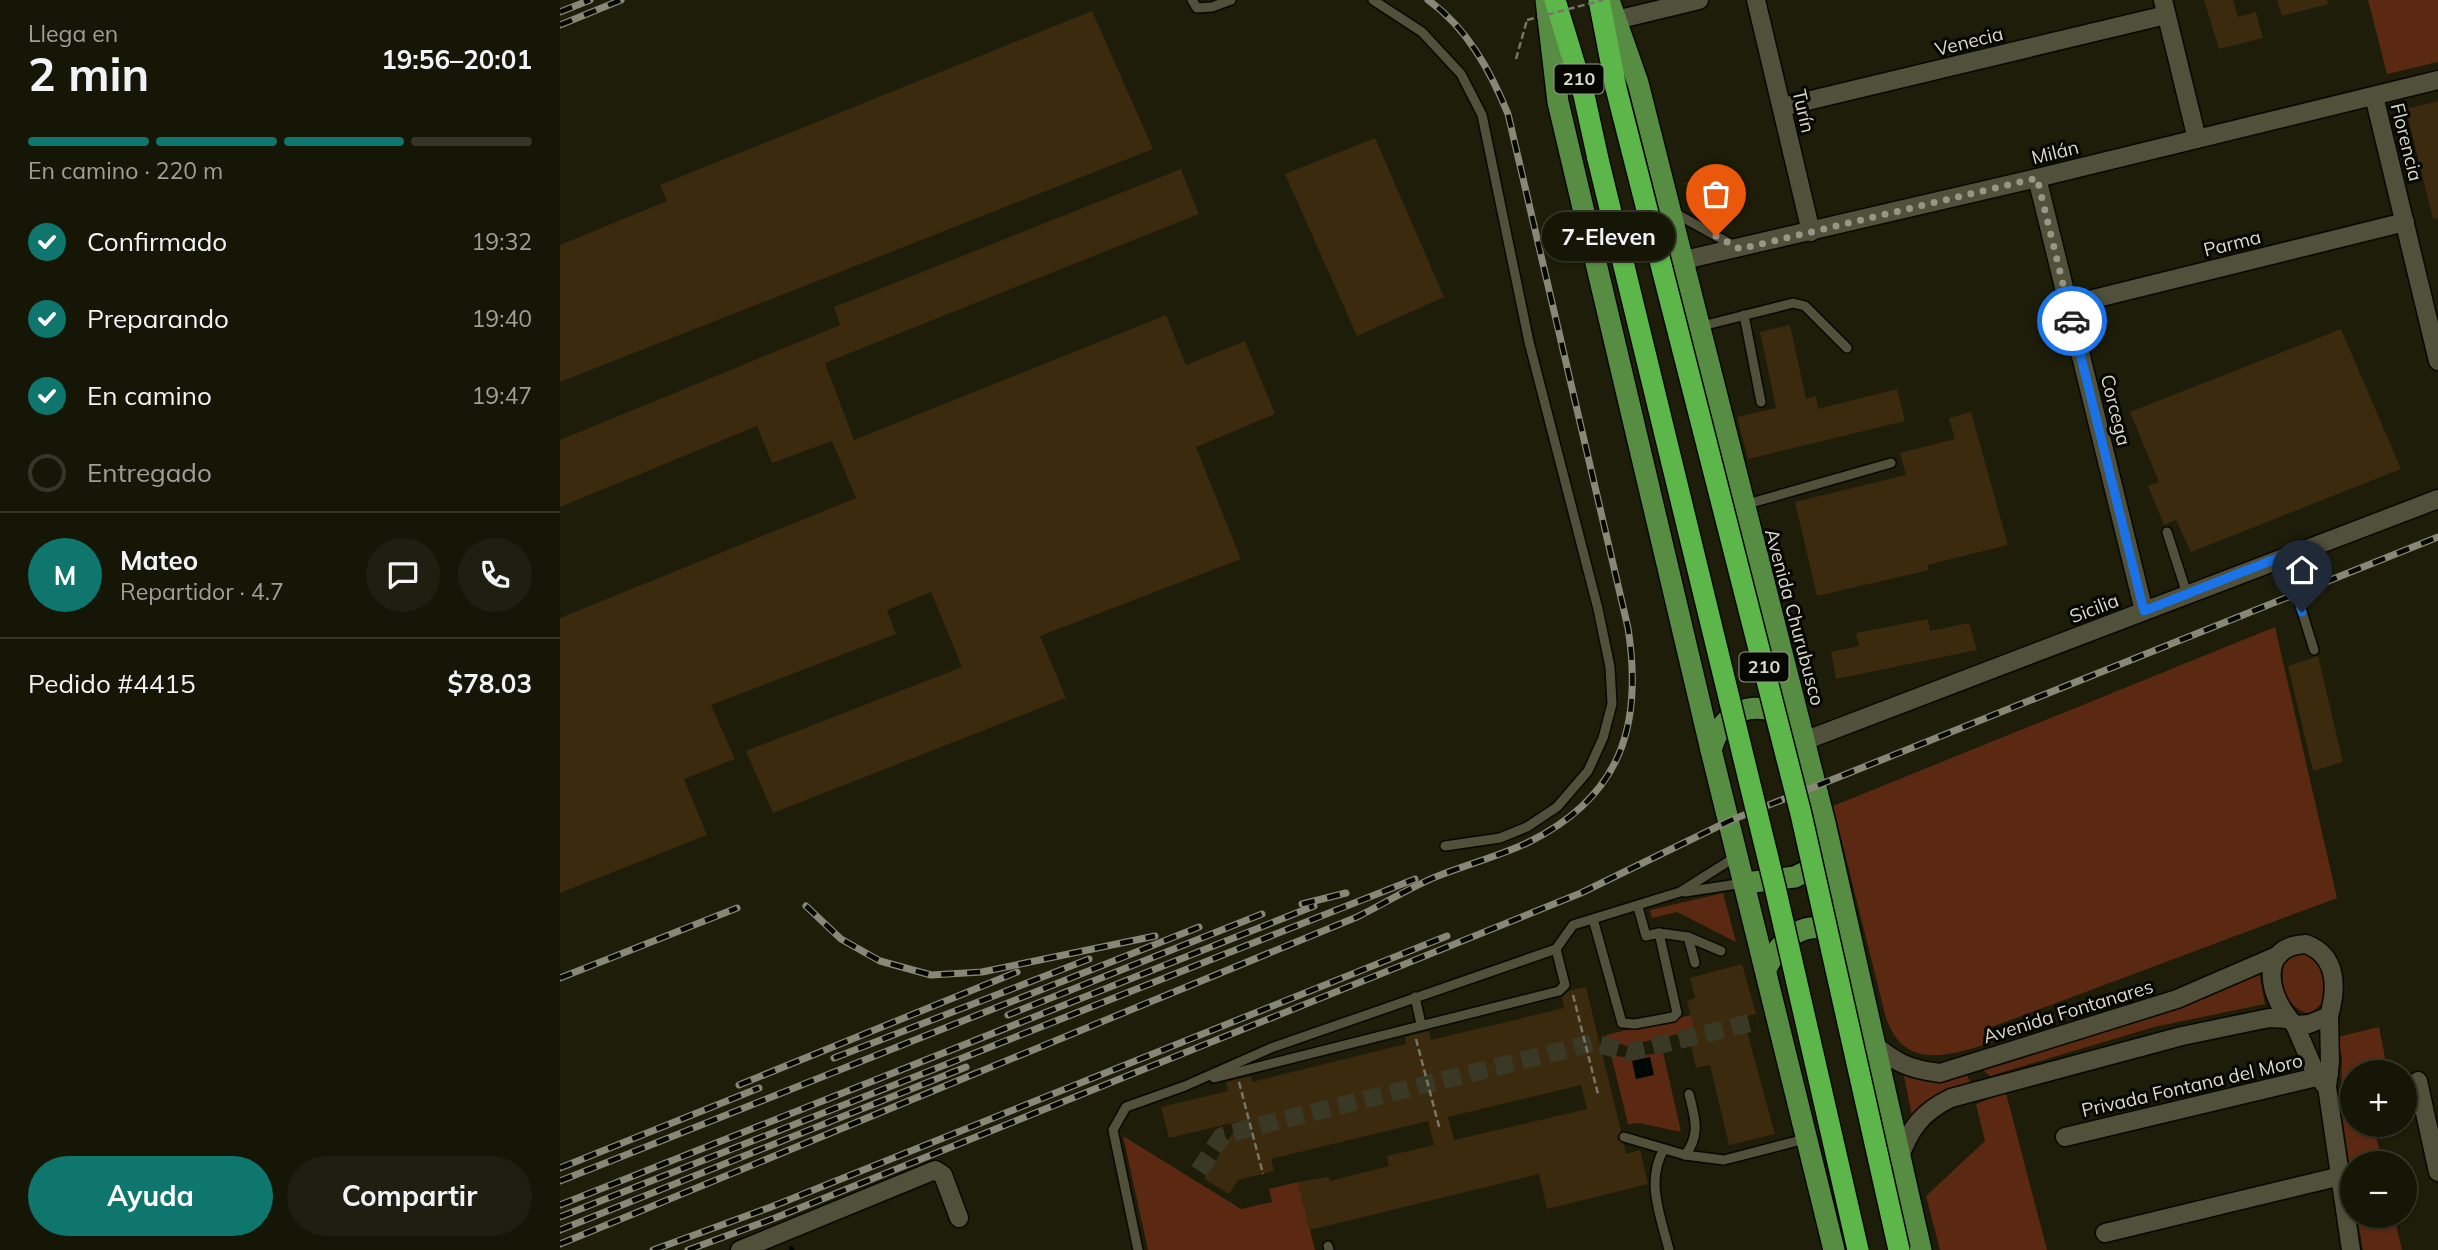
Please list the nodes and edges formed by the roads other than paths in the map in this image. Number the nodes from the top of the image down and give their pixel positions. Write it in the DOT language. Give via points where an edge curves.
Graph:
graph roads {
  1 [pos="1192,0"];
  2 [pos="1231,0"];
  3 [pos="1373,0"];
  4 [pos="1546,0"];
  5 [pos="1555,0"];
  6 [pos="1601,0"];
  7 [pos="1699,0"];
  8 [pos="1756,0"];
  9 [pos="2165,7"];
  10 [pos="1613,10"];
  11 [pos="2438,80"];
  12 [pos="2374,96"];
  13 [pos="1782,107"];
  14 [pos="2197,139"];
  15 [pos="2037,178"];
  16 [pos="1667,209"];
  17 [pos="2405,222"];
  18 [pos="1811,232"];
  19 [pos="1740,249"];
  20 [pos="1680,261"];
  21 [pos="2068,305"];
  22 [pos="1744,315"];
  23 [pos="1697,328"];
  24 [pos="1847,348"];
  25 [pos="2437,351"];
  26 [pos="1761,402"];
  27 [pos="1891,463"];
  28 [pos="2438,499"];
  29 [pos="1742,505"];
  30 [pos="2166,532"];
  31 [pos="2285,555"];
  32 [pos="2188,594"];
  33 [pos="2144,611"];
  34 [pos="2314,650"];
  35 [pos="1802,734"];
  36 [pos="1711,750"];
  37 [pos="1445,846"];
  38 [pos="1739,855"];
  39 [pos="1831,855"];
  40 [pos="1745,883"];
  41 [pos="1680,892"];
  42 [pos="1638,907"];
  43 [pos="1594,919"];
  44 [pos="1659,933"];
  45 [pos="1688,937"];
  46 [pos="1850,944"];
  47 [pos="1556,949"];
  48 [pos="1721,951"];
  49 [pos="2279,955"];
  50 [pos="1695,963"];
  51 [pos="1766,969"];
  52 [pos="1415,998"];
  53 [pos="2329,1016"];
  54 [pos="2291,1022"];
  55 [pos="1418,1027"];
  56 [pos="1871,1042"];
  57 [pos="1970,1063"];
  58 [pos="2325,1079"];
  59 [pos="2418,1081"];
  60 [pos="1185,1086"];
  61 [pos="1977,1089"];
  62 [pos="1689,1094"];
  63 [pos="1624,1137"];
  64 [pos="2066,1137"];
  65 [pos="1807,1139"];
  66 [pos="1664,1149"];
  67 [pos="1685,1155"];
  68 [pos="1899,1159"];
  69 [pos="2340,1170"];
  70 [pos="2438,1172"];
  71 [pos="2340,1176"];
  72 [pos="959,1218"];
  73 [pos="2348,1228"];
  74 [pos="2105,1233"];
  75 [pos="740,1250"];
  76 [pos="1138,1250"];
  77 [pos="1669,1250"];
  78 [pos="1834,1250"];
  79 [pos="1858,1250"];
  80 [pos="1899,1250"];
  81 [pos="1921,1250"];
  82 [pos="2351,1250"];
  1 -- 2 [label="lane" via="1197,8"];
  3 -- 37 [label="lane" via="1422,32 1461,74 1482,115 1529,342 1610,667 1612,704 1603,738 1588,771 1557,807 1500,838"];
  4 -- 36 [label="main road" via="1558,102"];
  5 -- 79 [label="highway, 210, bridge" via="1584,95"];
  6 -- 80 [label="highway, 210, bridge" via="1616,88 1801,814"];
  7 -- 10 [label="street"];
  8 -- 13 [label="street, Turín"];
  9 -- 13 [label="street, Venecia"];
  9 -- 14 [label="street"];
  10 -- 16 [label="main road, Avenida Churubusco" via="1638,83"];
  11 -- 12 [label="street, Milán"];
  12 -- 14 [label="street, Milán"];
  12 -- 17 [label="street, Florencia"];
  13 -- 18 [label="street, Turín"];
  14 -- 15 [label="street, Milán"];
  15 -- 18 [label="street, Milán"];
  15 -- 21 [label="street, Corcega"];
  16 -- 19 [label="lane"];
  16 -- 20 [label="main road, Avenida Churubusco"];
  17 -- 21 [label="street, Parma"];
  17 -- 25 [label="street, Florencia"];
  18 -- 19 [label="street, Milán"];
  19 -- 20 [label="street, Milán"];
  20 -- 23 [label="main road, Avenida Churubusco"];
  21 -- 33 [label="street, Corcega"];
  22 -- 23 [label="lane"];
  22 -- 24 [label="lane" via="1793,303 1805,306"];
  22 -- 26 [label="lane"];
  23 -- 29 [label="main road, Avenida Churubusco"];
  27 -- 29 [label="lane"];
  28 -- 31 [label="street, Sicilia"];
  29 -- 35 [label="main road, Avenida Churubusco"];
  30 -- 32 [label="lane"];
  31 -- 32 [label="street, Sicilia"];
  31 -- 34 [label="lane"];
  32 -- 33 [label="street, Sicilia"];
  33 -- 35 [label="street, Sicilia"];
  35 -- 36 [label="main road" via="1787,716 1768,708 1752,708 1723,722"];
  35 -- 39 [label="main road, Avenida Churubusco"];
  36 -- 38 [label="main road"];
  38 -- 40 [label="main road"];
  38 -- 41 [label="lane"];
  39 -- 40 [label="main road" via="1795,877"];
  39 -- 46 [label="main road, Avenida Churubusco"];
  40 -- 41 [label="lane"];
  40 -- 51 [label="main road"];
  41 -- 42 [label="lane"];
  42 -- 43 [label="lane"];
  42 -- 44 [label="lane" via="1646,936"];
  43 -- 44 [label="lane" via="1622,1023 1677,1013"];
  43 -- 47 [label="lane" via="1573,925"];
  44 -- 45 [label="lane"];
  45 -- 48 [label="lane"];
  45 -- 50 [label="lane"];
  46 -- 51 [label="main road" via="1823,928 1803,930 1785,938"];
  46 -- 56 [label="main road, Avenida Churubusco"];
  47 -- 52 [label="lane"];
  47 -- 55 [label="lane" via="1564,988"];
  49 -- 53 [label="street" via="2294,945 2306,944 2328,960 2335,996"];
  49 -- 54 [label="street" via="2273,964 2274,999"];
  49 -- 57 [label="street, Avenida Fontanares" via="2177,999"];
  51 -- 65 [label="main road"];
  52 -- 55 [label="lane"];
  52 -- 60 [label="lane" via="1271,1048"];
  53 -- 54 [label="street" via="2309,1024"];
  53 -- 58 [label="street"];
  54 -- 58 [label="street"];
  54 -- 61 [label="street" via="2234,1024"];
  55 -- 60 [label="lane"];
  56 -- 57 [label="street, Avenida Fontanares" via="1895,1062 1917,1070 1940,1073"];
  56 -- 68 [label="main road, Avenida Churubusco"];
  57 -- 61 [label="street"];
  58 -- 64 [label="street, Privada Fontana del Moro"];
  58 -- 69 [label="street"];
  59 -- 70 [label="street"];
  60 -- 76 [label="lane" via="1126,1107 1115,1122 1115,1145"];
  61 -- 68 [label="street" via="1930,1108 1915,1122"];
  62 -- 67 [label="lane" via="1697,1129"];
  63 -- 66 [label="lane"];
  65 -- 67 [label="lane" via="1724,1160"];
  65 -- 78 [label="main road"];
  66 -- 67 [label="lane"];
  66 -- 77 [label="lane" via="1654,1172 1654,1186"];
  68 -- 81 [label="main road, Avenida Churubusco"];
  71 -- 74 [label="street"];
  72 -- 75 [label="street" via="943,1175 935,1170"];
  73 -- 82 [label="street"];
}
